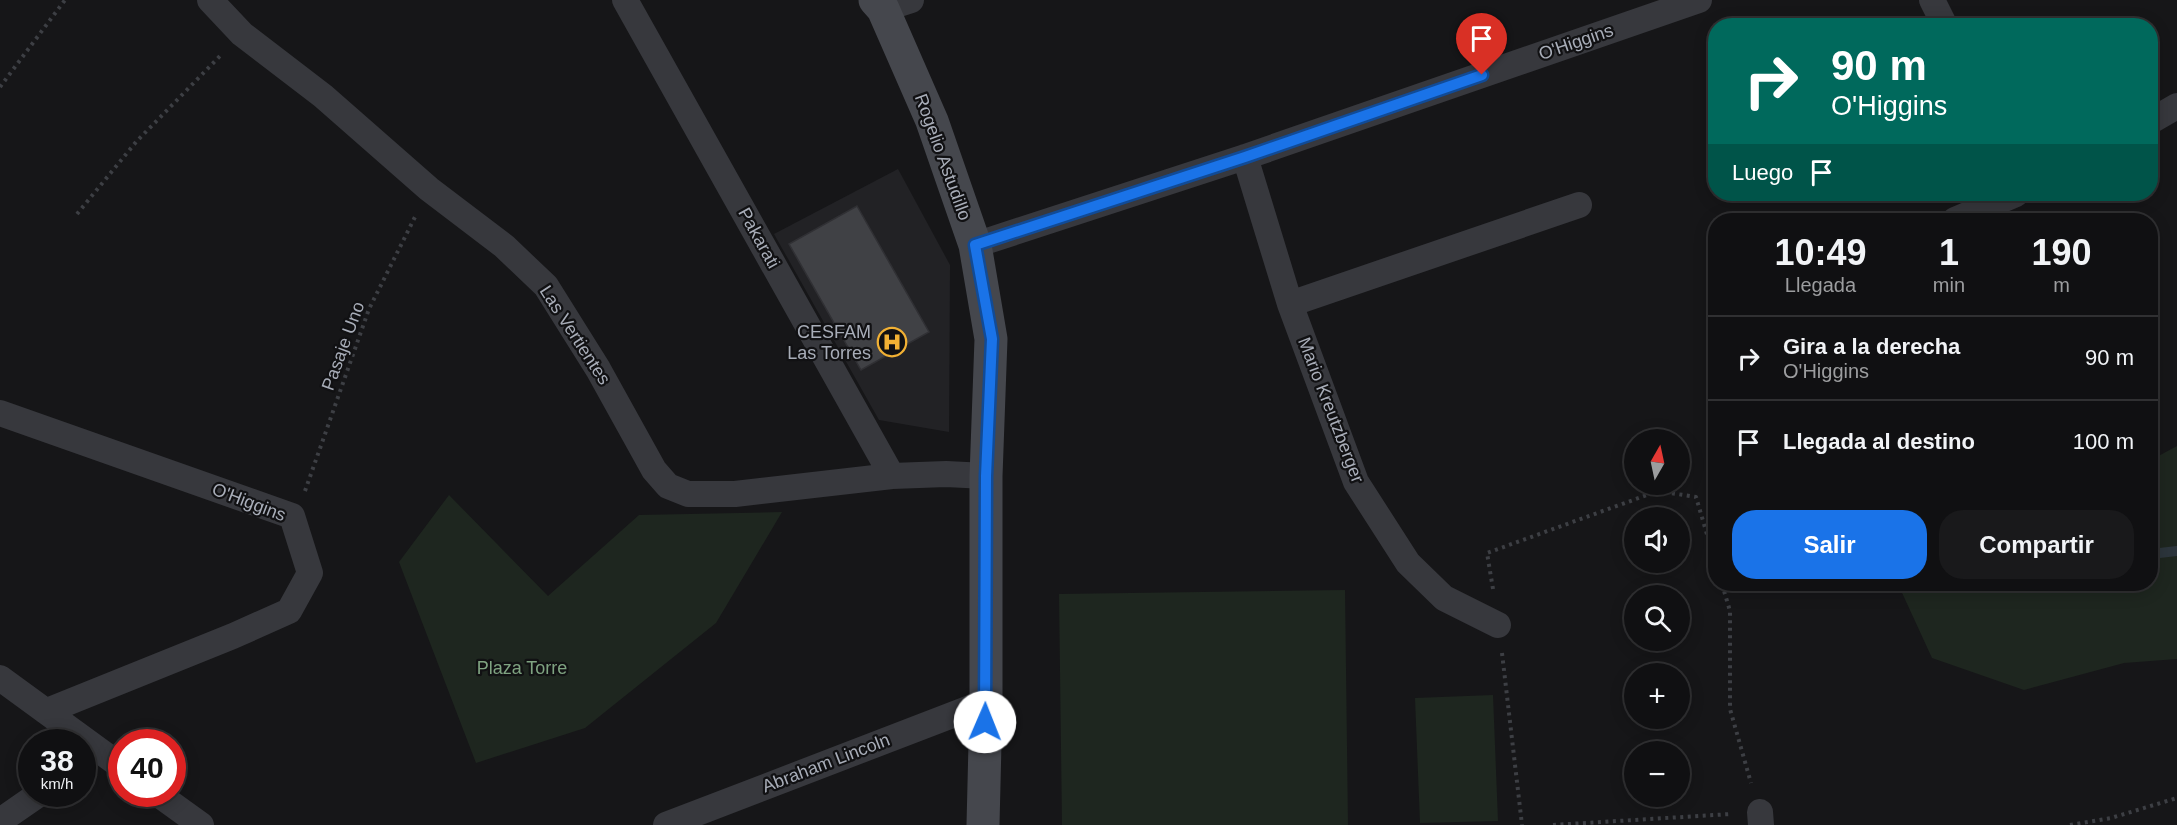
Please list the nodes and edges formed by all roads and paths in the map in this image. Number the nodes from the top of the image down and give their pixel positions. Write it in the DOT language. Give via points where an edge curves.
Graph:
graph roads {
  1 [pos="65,0"];
  2 [pos="210,0"];
  3 [pos="625,0"];
  4 [pos="1699,0"];
  5 [pos="1932,0"];
  6 [pos="889,3"];
  7 [pos="1941,18"];
  8 [pos="242,34"];
  9 [pos="0,87"];
  10 [pos="2177,106"];
  11 [pos="2158,118"];
  12 [pos="1245,157"];
  13 [pos="429,189"];
  14 [pos="2000,201"];
  15 [pos="1579,205"];
  16 [pos="1971,213"];
  17 [pos="76,214"];
  18 [pos="975,245"];
  19 [pos="1290,303"];
  20 [pos="0,413"];
  21 [pos="892,476"];
  22 [pos="986,476"];
  23 [pos="292,516"];
  24 [pos="1708,538"];
  25 [pos="1487,553"];
  26 [pos="1724,591"];
  27 [pos="1498,624"];
  28 [pos="0,678"];
  29 [pos="986,702"];
  30 [pos="47,711"];
  31 [pos="64,729"];
  32 [pos="2177,798"];
  33 [pos="21,807"];
  34 [pos="176,807"];
  35 [pos="1760,818"];
  36 [pos="0,822"];
  37 [pos="201,825"];
  38 [pos="666,825"];
  39 [pos="983,825"];
  40 [pos="1522,825"];
  41 [pos="1552,825"];
  42 [pos="2070,825"];
  1 -- 9 [label="path"];
  2 -- 8 [label="street, Las Vertientes"];
  3 -- 21 [label="street, Pakarati"];
  4 -- 12 [label="street, O'Higgins"];
  5 -- 7 [label="street"];
  6 -- 18 [label="street, Rogelio Astudillo"];
  8 -- 13 [label="street, Las Vertientes" via="323,96"];
  8 -- 17 [label="path" via="136,142"];
  10 -- 11 [label="street"];
  12 -- 18 [label="street, O'Higgins"];
  12 -- 19 [label="street, Mario Kreutzberger"];
  13 -- 21 [label="street, Las Vertientes" via="504,246 546,286 654,470 668,486 688,494 735,494"];
  13 -- 23 [label="path, Pasaje Uno" via="369,309 310,482"];
  14 -- 16 [label="street"];
  15 -- 19 [label="street"];
  18 -- 22 [label="street, Rogelio Astudillo" via="992,339"];
  19 -- 27 [label="street, Mario Kreutzberger" via="1356,482 1408,563 1444,598"];
  20 -- 23 [label="street, O'Higgins"];
  21 -- 22 [label="street, Las Vertientes"];
  22 -- 29 [label="street, Rogelio Astudillo"];
  23 -- 30 [label="street, O'Higgins" via="310,573 289,610"];
  24 -- 25 [label="path" via="1696,497 1658,491"];
  26 -- 35 [label="path" via="1730,611 1730,709"];
  27 -- 40 [label="path"];
  28 -- 30 [label="street"];
  29 -- 38 [label="street, Abraham Lincoln"];
  29 -- 39 [label="street, Rogelio Astudillo"];
  30 -- 31 [label="street"];
  32 -- 42 [label="path" via="2111,818"];
  33 -- 36 [label="street"];
  34 -- 37 [label="street"];
  35 -- 41 [label="path"];
}
